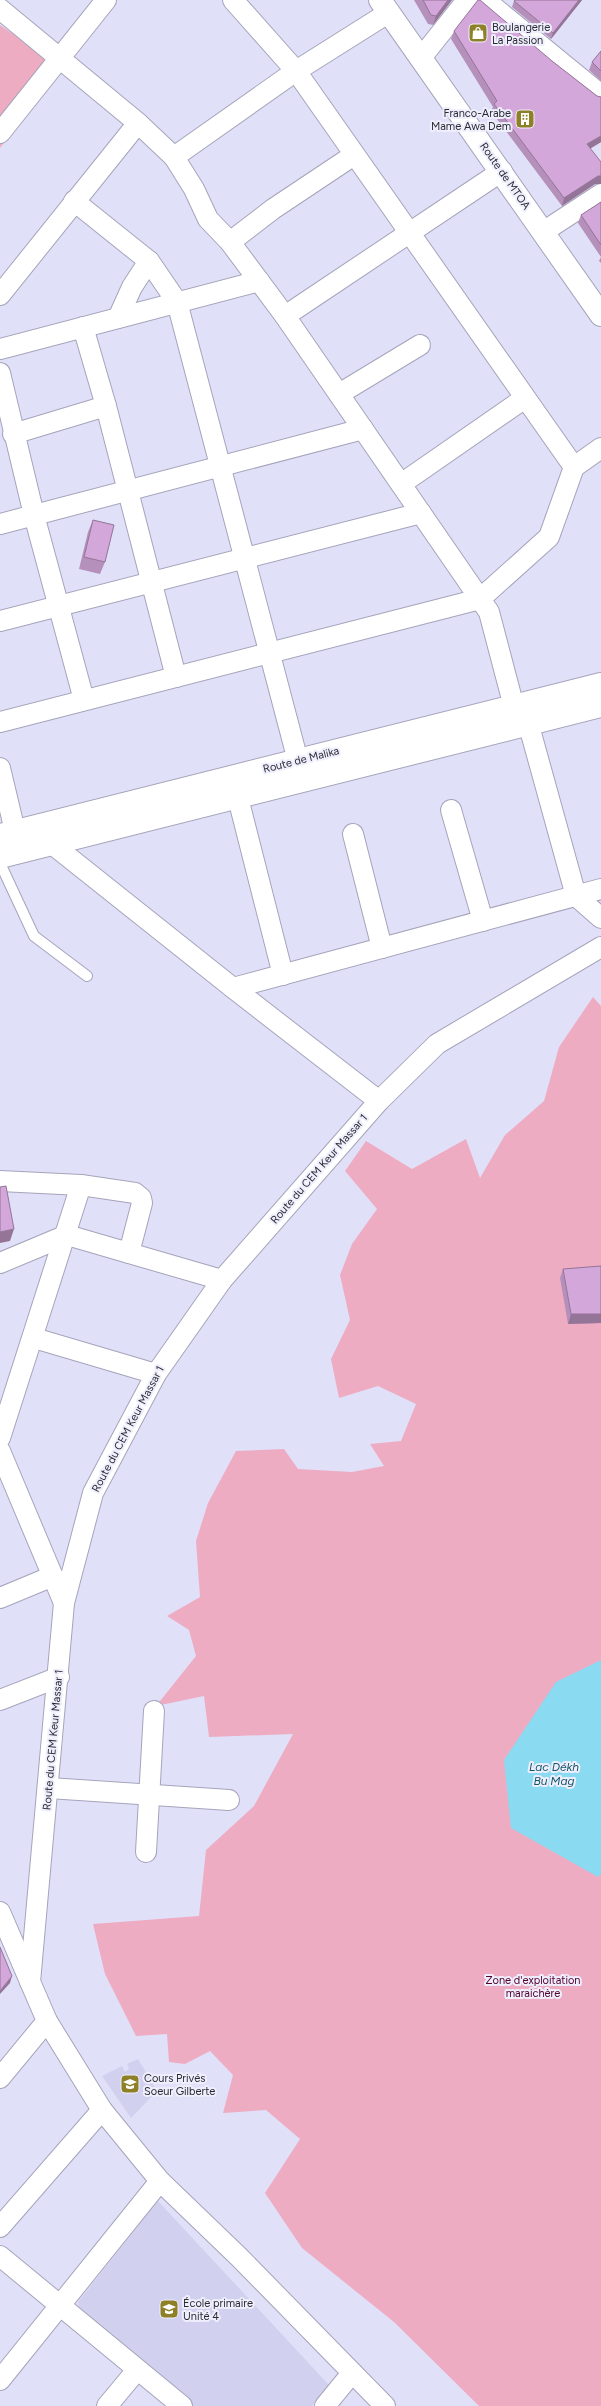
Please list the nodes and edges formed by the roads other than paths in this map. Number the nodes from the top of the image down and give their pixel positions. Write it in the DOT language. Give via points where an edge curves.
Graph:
graph roads {
  1 [pos="106,0"];
  2 [pos="233,0"];
  3 [pos="467,0"];
  4 [pos="486,0"];
  5 [pos="384,6"];
  6 [pos="0,9"];
  7 [pos="60,58"];
  8 [pos="421,58"];
  9 [pos="296,71"];
  10 [pos="601,94"];
  11 [pos="138,123"];
  12 [pos="0,132"];
  13 [pos="354,155"];
  14 [pos="174,157"];
  15 [pos="502,171"];
  16 [pos="601,194"];
  17 [pos="74,201"];
  18 [pos="543,232"];
  19 [pos="409,234"];
  20 [pos="230,242"];
  21 [pos="150,261"];
  22 [pos="259,281"];
  23 [pos="0,296"];
  24 [pos="177,302"];
  25 [pos="601,315"];
  26 [pos="285,316"];
  27 [pos="118,318"];
  28 [pos="83,327"];
  29 [pos="420,345"];
  30 [pos="0,349"];
  31 [pos="0,372"];
  32 [pos="339,394"];
  33 [pos="525,398"];
  34 [pos="106,406"];
  35 [pos="363,429"];
  36 [pos="13,434"];
  37 [pos="601,448"];
  38 [pos="222,466"];
  39 [pos="574,467"];
  40 [pos="401,484"];
  41 [pos="128,491"];
  42 [pos="421,513"];
  43 [pos="34,515"];
  44 [pos="0,524"];
  45 [pos="245,558"];
  46 [pos="152,582"];
  47 [pos="480,599"];
  48 [pos="58,606"];
  49 [pos="0,621"];
  50 [pos="270,653"];
  51 [pos="176,677"];
  52 [pos="601,684"];
  53 [pos="84,700"];
  54 [pos="601,706"];
  55 [pos="514,707"];
  56 [pos="0,722"];
  57 [pos="529,726"];
  58 [pos="298,760"];
  59 [pos="0,768"];
  60 [pos="238,798"];
  61 [pos="451,810"];
  62 [pos="8,833"];
  63 [pos="353,834"];
  64 [pos="52,844"];
  65 [pos="0,857"];
  66 [pos="0,863"];
  67 [pos="601,889"];
  68 [pos="576,896"];
  69 [pos="601,918"];
  70 [pos="483,921"];
  71 [pos="601,947"];
  72 [pos="382,948"];
  73 [pos="283,975"];
  74 [pos="86,976"];
  75 [pos="233,988"];
  76 [pos="379,1101"];
  77 [pos="0,1182"];
  78 [pos="82,1185"];
  79 [pos="67,1235"];
  80 [pos="129,1253"];
  81 [pos="0,1263"];
  82 [pos="222,1280"];
  83 [pos="34,1338"];
  84 [pos="156,1374"];
  85 [pos="0,1438"];
  86 [pos="0,1450"];
  87 [pos="7,1484"];
  88 [pos="53,1576"];
  89 [pos="0,1598"];
  90 [pos="64,1603"];
  91 [pos="59,1677"];
  92 [pos="0,1700"];
  93 [pos="154,1711"];
  94 [pos="49,1788"];
  95 [pos="149,1795"];
  96 [pos="229,1800"];
  97 [pos="146,1852"];
  98 [pos="1,1917"];
  99 [pos="30,1982"];
  100 [pos="47,2020"];
  101 [pos="0,2078"];
  102 [pos="102,2110"];
  103 [pos="160,2181"];
  104 [pos="0,2227"];
  105 [pos="0,2256"];
  106 [pos="60,2306"];
  107 [pos="137,2370"];
  108 [pos="352,2373"];
  109 [pos="0,2380"];
  110 [pos="107,2406"];
  111 [pos="182,2406"];
  112 [pos="325,2406"];
  113 [pos="385,2406"];
  1 -- 7 [label="street"];
  2 -- 9 [label="street"];
  3 -- 8 [label="street"];
  4 -- 10 [label="street"];
  5 -- 8 [label="main road, Route de MTOA"];
  5 -- 9 [label="street"];
  6 -- 7 [label="street"];
  7 -- 11 [label="street"];
  7 -- 12 [label="street"];
  8 -- 15 [label="main road, Route de MTOA"];
  9 -- 13 [label="street"];
  9 -- 14 [label="street"];
  11 -- 14 [label="street"];
  11 -- 17 [label="street"];
  13 -- 19 [label="street"];
  13 -- 20 [label="street" via="273,209"];
  14 -- 20 [label="street" via="194,189 208,219"];
  15 -- 18 [label="main road, Route de MTOA"];
  15 -- 19 [label="street"];
  16 -- 18 [label="street"];
  17 -- 21 [label="street"];
  17 -- 23 [label="street"];
  18 -- 25 [label="main road, Route de MTOA"];
  19 -- 26 [label="street"];
  19 -- 33 [label="street"];
  20 -- 22 [label="street"];
  21 -- 24 [label="street"];
  21 -- 27 [label="street" via="132,287"];
  22 -- 24 [label="street"];
  22 -- 26 [label="street"];
  24 -- 27 [label="street"];
  24 -- 38 [label="street"];
  26 -- 32 [label="street"];
  27 -- 28 [label="street"];
  28 -- 30 [label="street"];
  28 -- 34 [label="street"];
  29 -- 32 [label="street"];
  31 -- 36 [label="street"];
  32 -- 35 [label="street"];
  33 -- 39 [label="street"];
  33 -- 40 [label="street"];
  34 -- 36 [label="street"];
  34 -- 41 [label="street"];
  35 -- 38 [label="street"];
  35 -- 40 [label="street"];
  36 -- 43 [label="street"];
  37 -- 39 [label="street"];
  38 -- 41 [label="street"];
  38 -- 45 [label="street"];
  39 -- 47 [label="street" via="549,537"];
  40 -- 42 [label="street"];
  41 -- 43 [label="street"];
  41 -- 46 [label="street"];
  42 -- 45 [label="street"];
  42 -- 47 [label="street"];
  43 -- 44 [label="street"];
  43 -- 48 [label="street"];
  45 -- 46 [label="street"];
  45 -- 50 [label="street"];
  46 -- 48 [label="street"];
  46 -- 51 [label="street"];
  47 -- 50 [label="street"];
  47 -- 55 [label="street" via="489,612"];
  48 -- 49 [label="street"];
  48 -- 53 [label="street"];
  50 -- 51 [label="street"];
  50 -- 58 [label="street"];
  51 -- 53 [label="street"];
  52 -- 55 [label="main road, Route de Malika"];
  53 -- 56 [label="street"];
  54 -- 57 [label="main road, Route de Malika"];
  55 -- 58 [label="main road, Route de Malika"];
  57 -- 60 [label="main road, Route de Malika"];
  57 -- 68 [label="street"];
  58 -- 62 [label="main road, Route de Malika"];
  59 -- 62 [label="street"];
  60 -- 64 [label="main road, Route de Malika"];
  60 -- 73 [label="street"];
  61 -- 70 [label="street"];
  63 -- 72 [label="street"];
  64 -- 65 [label="main road, Route de Malika"];
  64 -- 75 [label="street"];
  66 -- 74 [label="lane" via="34,936"];
  67 -- 68 [label="street"];
  68 -- 69 [label="street"];
  68 -- 70 [label="street"];
  70 -- 72 [label="street"];
  71 -- 76 [label="street, Route du CEM Keur Massar 1" via="437,1044"];
  72 -- 73 [label="street"];
  73 -- 75 [label="street"];
  75 -- 76 [label="street"];
  76 -- 82 [label="street, Route du CEM Keur Massar 1"];
  77 -- 78 [label="street"];
  78 -- 79 [label="street"];
  78 -- 80 [label="street" via="131,1192 140,1198 142,1203"];
  79 -- 80 [label="street"];
  79 -- 81 [label="street"];
  79 -- 83 [label="street"];
  80 -- 82 [label="street"];
  82 -- 84 [label="street, Route du CEM Keur Massar 1"];
  83 -- 84 [label="street"];
  83 -- 85 [label="street"];
  84 -- 90 [label="street, Route du CEM Keur Massar 1" via="93,1493"];
  86 -- 87 [label="street"];
  87 -- 88 [label="street"];
  88 -- 89 [label="street"];
  88 -- 90 [label="street"];
  90 -- 91 [label="street, Route du CEM Keur Massar 1"];
  91 -- 92 [label="street"];
  91 -- 94 [label="street, Route du CEM Keur Massar 1"];
  93 -- 95 [label="street"];
  94 -- 95 [label="street"];
  94 -- 99 [label="street, Route du CEM Keur Massar 1"];
  95 -- 96 [label="street"];
  95 -- 97 [label="street"];
  98 -- 99 [label="street"];
  99 -- 100 [label="street"];
  100 -- 101 [label="street"];
  100 -- 102 [label="street"];
  102 -- 103 [label="street"];
  102 -- 104 [label="street"];
  103 -- 106 [label="street"];
  103 -- 108 [label="street" via="239,2257"];
  105 -- 106 [label="street"];
  106 -- 107 [label="street"];
  106 -- 109 [label="street"];
  107 -- 110 [label="street"];
  107 -- 111 [label="street"];
  108 -- 112 [label="street"];
  108 -- 113 [label="street"];
}
